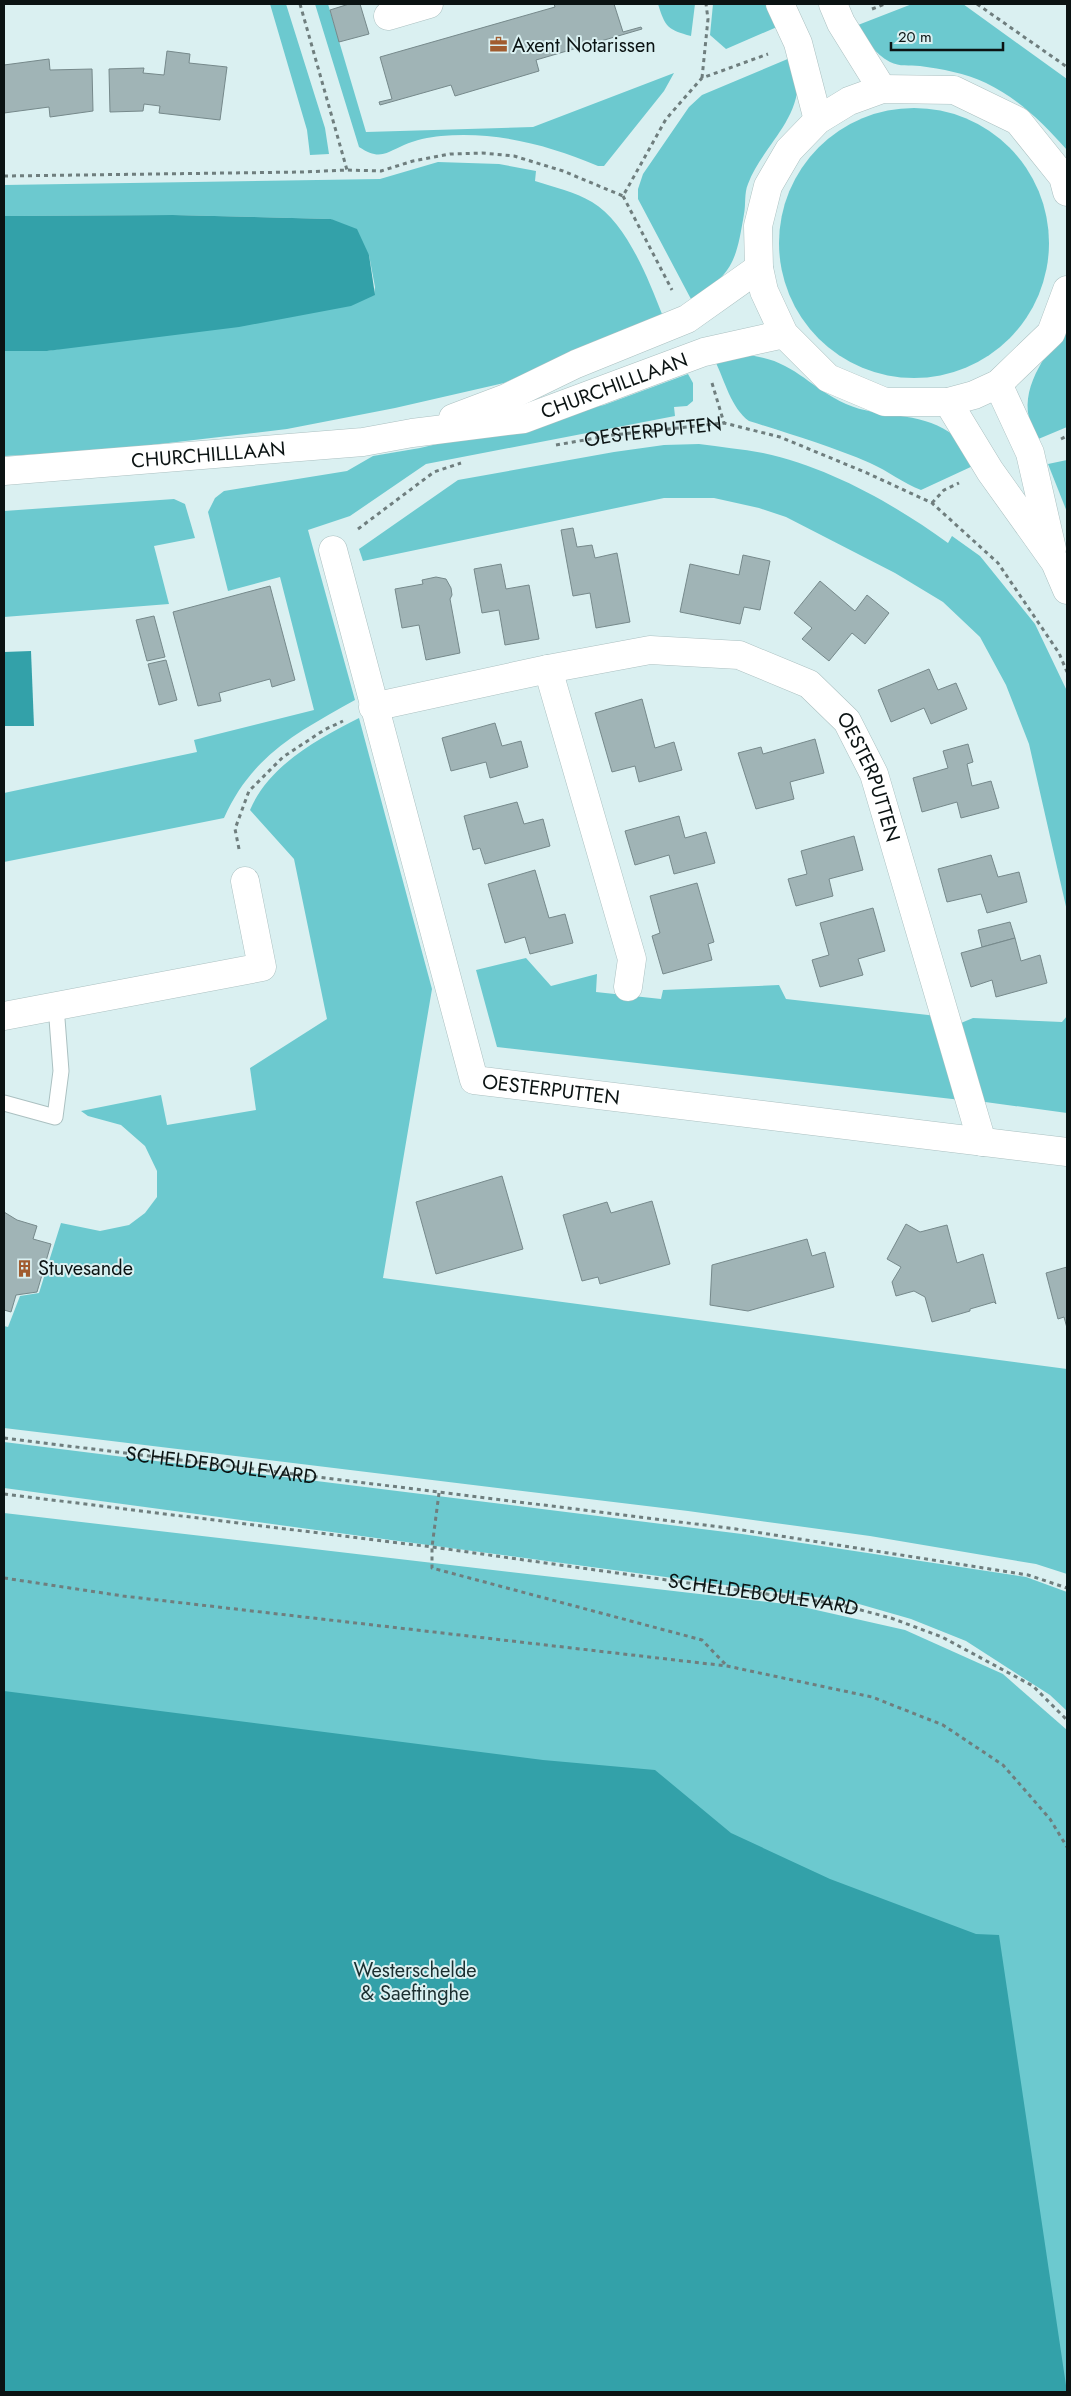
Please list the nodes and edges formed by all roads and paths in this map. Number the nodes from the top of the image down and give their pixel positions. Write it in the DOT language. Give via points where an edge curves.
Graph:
graph roads {
  1 [pos="300,4"];
  2 [pos="429,4"];
  3 [pos="706,4"];
  4 [pos="780,4"];
  5 [pos="833,4"];
  6 [pos="977,4"];
  7 [pos="388,16"];
  8 [pos="798,42"];
  9 [pos="1067,67"];
  10 [pos="702,78"];
  11 [pos="882,89"];
  12 [pos="818,120"];
  13 [pos="347,170"];
  14 [pos="4,176"];
  15 [pos="1066,182"];
  16 [pos="758,268"];
  17 [pos="1067,290"];
  18 [pos="784,334"];
  19 [pos="998,384"];
  20 [pos="948,402"];
  21 [pos="412,433"];
  22 [pos="549,446"];
  23 [pos="466,461"];
  24 [pos="4,471"];
  25 [pos="332,550"];
  26 [pos="1055,562"];
  27 [pos="1067,590"];
  28 [pos="548,669"];
  29 [pos="1067,672"];
  30 [pos="373,707"];
  31 [pos="245,881"];
  32 [pos="628,987"];
  33 [pos="56,1006"];
  34 [pos="4,1016"];
  35 [pos="4,1103"];
  36 [pos="982,1142"];
  37 [pos="1067,1152"];
  38 [pos="4,1438"];
  39 [pos="439,1493"];
  40 [pos="4,1494"];
  41 [pos="432,1547"];
  42 [pos="4,1578"];
  43 [pos="1067,1588"];
  44 [pos="727,1666"];
  45 [pos="1067,1720"];
  46 [pos="1067,1847"];
  1 -- 13 [label="path"];
  2 -- 7 [label="street"];
  3 -- 10 [label="path" via="708,19"];
  4 -- 8 [label="street"];
  5 -- 11 [label="street" via="840,22"];
  6 -- 9 [label="path"];
  8 -- 10 [label="path"];
  8 -- 12 [label="street"];
  10 -- 13 [label="path" via="666,119 622,196 564,171 514,156 450,154 381,171"];
  11 -- 12 [label="street" via="848,101"];
  11 -- 15 [label="street" via="954,90 1018,121"];
  12 -- 16 [label="street" via="789,150 768,186 758,226"];
  13 -- 14 [label="path"];
  16 -- 18 [label="street" via="764,291"];
  16 -- 21 [label="street, CHURCHILLLAAN" via="687,319 576,364 506,398"];
  17 -- 19 [label="street" via="1052,332"];
  18 -- 20 [label="street" via="828,378 861,392 886,402"];
  18 -- 21 [label="street, CHURCHILLLAAN" via="704,352 524,419"];
  19 -- 20 [label="street"];
  19 -- 26 [label="street" via="1030,453"];
  20 -- 26 [label="street" via="990,471"];
  21 -- 24 [label="street, CHURCHILLLAAN" via="345,443"];
  22 -- 29 [label="path, OESTERPUTTEN" via="613,435 724,423 780,437 867,472 932,503 998,563 1059,653"];
  23 -- 25 [label="path" via="434,472"];
  25 -- 30 [label="street, OESTERPUTTEN"];
  26 -- 27 [label="street"];
  28 -- 30 [label="street, OESTERPUTTEN"];
  28 -- 32 [label="street" via="632,959"];
  28 -- 36 [label="street, OESTERPUTTEN" via="650,650 739,655 809,684 847,722 874,774"];
  30 -- 31 [label="path" via="324,730 283,757 249,791 235,829"];
  30 -- 36 [label="street, OESTERPUTTEN" via="474,1080"];
  31 -- 33 [label="street" via="262,967"];
  33 -- 34 [label="street"];
  33 -- 35 [label="lane" via="61,1071 54,1117"];
  36 -- 37 [label="street, OESTERPUTTEN"];
  38 -- 39 [label="path, SCHELDEBOULEVARD"];
  39 -- 41 [label="path"];
  39 -- 43 [label="path, SCHELDEBOULEVARD" via="736,1530 956,1562 1028,1575"];
  40 -- 41 [label="path, SCHELDEBOULEVARD"];
  41 -- 44 [label="path" via="432,1568 702,1640"];
  41 -- 45 [label="path, SCHELDEBOULEVARD" via="838,1604 891,1618 942,1637 1034,1686"];
  42 -- 44 [label="path" via="133,1598"];
  44 -- 46 [label="path" via="872,1697 943,1725 1003,1765 1050,1819"];
}
